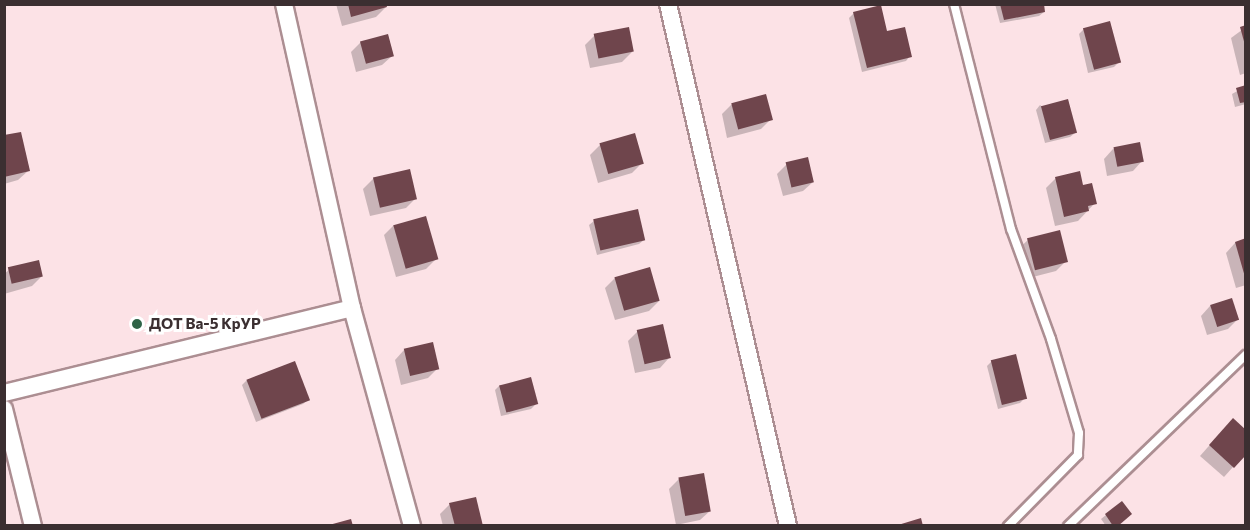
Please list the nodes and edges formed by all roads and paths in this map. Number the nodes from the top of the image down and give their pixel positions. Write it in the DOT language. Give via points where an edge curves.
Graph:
graph roads {
  1 [pos="284,4"];
  2 [pos="668,4"];
  3 [pos="954,4"];
  4 [pos="352,308"];
  5 [pos="1245,356"];
  6 [pos="4,393"];
  7 [pos="4,409"];
  8 [pos="33,525"];
  9 [pos="412,525"];
  10 [pos="788,525"];
  11 [pos="1008,525"];
  12 [pos="1068,525"];
  1 -- 4 [label="street"];
  2 -- 10 [label="street"];
  3 -- 11 [label="lane" via="1011,229 1051,339 1079,433 1078,455"];
  4 -- 6 [label="street"];
  4 -- 9 [label="street"];
  5 -- 12 [label="lane"];
  7 -- 8 [label="street"];
}
